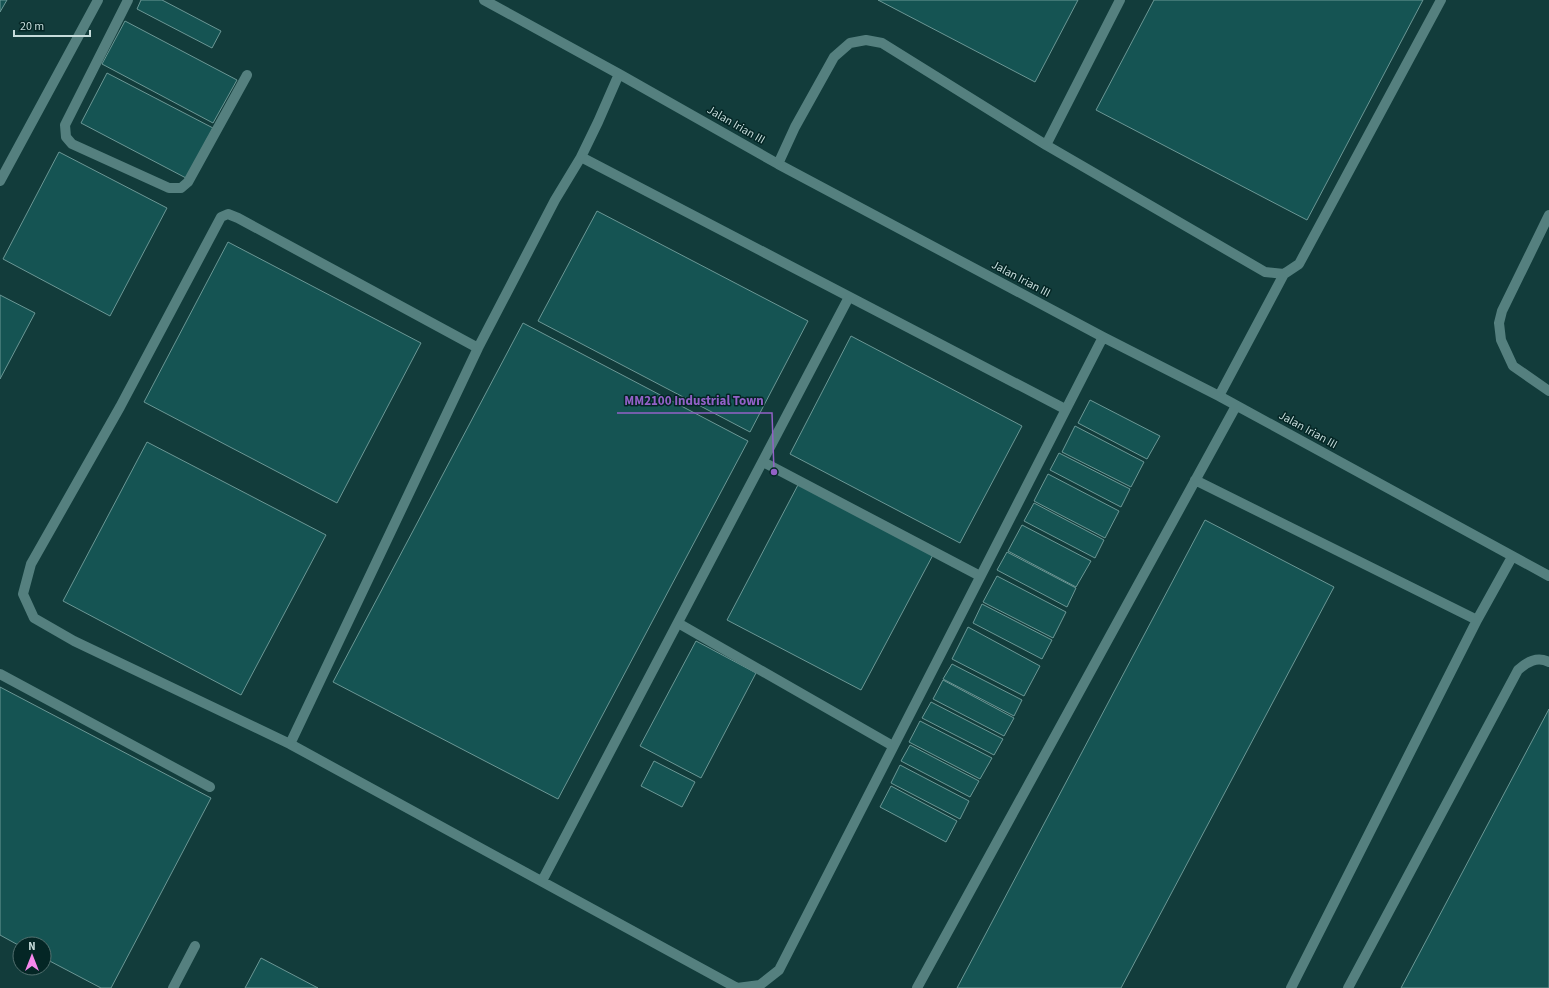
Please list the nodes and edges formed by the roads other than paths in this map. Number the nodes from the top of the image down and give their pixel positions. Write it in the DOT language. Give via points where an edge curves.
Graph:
graph roads {
  1 [pos="98,0"];
  2 [pos="128,0"];
  3 [pos="484,0"];
  4 [pos="1120,0"];
  5 [pos="1441,0"];
  6 [pos="618,74"];
  7 [pos="247,75"];
  8 [pos="1046,145"];
  9 [pos="581,156"];
  10 [pos="778,164"];
  11 [pos="0,181"];
  12 [pos="1549,215"];
  13 [pos="1284,274"];
  14 [pos="849,297"];
  15 [pos="1103,337"];
  16 [pos="478,348"];
  17 [pos="1549,391"];
  18 [pos="1219,396"];
  19 [pos="1236,406"];
  20 [pos="1065,410"];
  21 [pos="763,462"];
  22 [pos="1195,480"];
  23 [pos="1512,557"];
  24 [pos="980,576"];
  25 [pos="1549,576"];
  26 [pos="1477,620"];
  27 [pos="678,623"];
  28 [pos="1549,662"];
  29 [pos="0,674"];
  30 [pos="290,744"];
  31 [pos="893,746"];
  32 [pos="210,786"];
  33 [pos="542,881"];
  34 [pos="194,946"];
  35 [pos="173,988"];
  36 [pos="917,988"];
  37 [pos="1291,988"];
  38 [pos="1348,988"];
  1 -- 11 [label="lane"];
  2 -- 7 [label="lane" via="65,125 66,137 72,144 169,188 182,188 188,182"];
  3 -- 6 [label="lane, Jalan Irian III"];
  4 -- 8 [label="lane"];
  5 -- 13 [label="lane" via="1299,264"];
  6 -- 9 [label="lane"];
  6 -- 10 [label="lane, Jalan Irian III"];
  8 -- 10 [label="lane" via="882,43 866,40 850,43 834,57 795,127"];
  8 -- 13 [label="lane" via="1265,272"];
  9 -- 14 [label="lane"];
  9 -- 16 [label="lane"];
  10 -- 15 [label="lane, Jalan Irian III"];
  12 -- 17 [label="lane" via="1502,311 1499,323 1501,340 1513,366"];
  13 -- 18 [label="lane"];
  14 -- 20 [label="lane"];
  14 -- 21 [label="lane"];
  15 -- 18 [label="lane, Jalan Irian III"];
  15 -- 20 [label="lane"];
  16 -- 30 [label="lane"];
  16 -- 30 [label="lane" via="228,214 222,217 31,564 23,594 34,618 74,641"];
  18 -- 19 [label="lane, Jalan Irian III"];
  19 -- 22 [label="lane"];
  19 -- 23 [label="lane, Jalan Irian III"];
  20 -- 24 [label="lane"];
  21 -- 24 [label="lane"];
  21 -- 27 [label="lane"];
  22 -- 26 [label="lane"];
  22 -- 36 [label="lane"];
  23 -- 25 [label="lane, Jalan Irian III"];
  23 -- 26 [label="lane"];
  24 -- 31 [label="lane"];
  26 -- 37 [label="lane"];
  27 -- 31 [label="lane"];
  27 -- 33 [label="lane"];
  28 -- 38 [label="lane" via="1543,659 1528,661 1518,670"];
  29 -- 32 [label="lane"];
  30 -- 33 [label="lane"];
  31 -- 33 [label="lane" via="779,970 760,985 737,988"];
  34 -- 35 [label="lane"];
}
